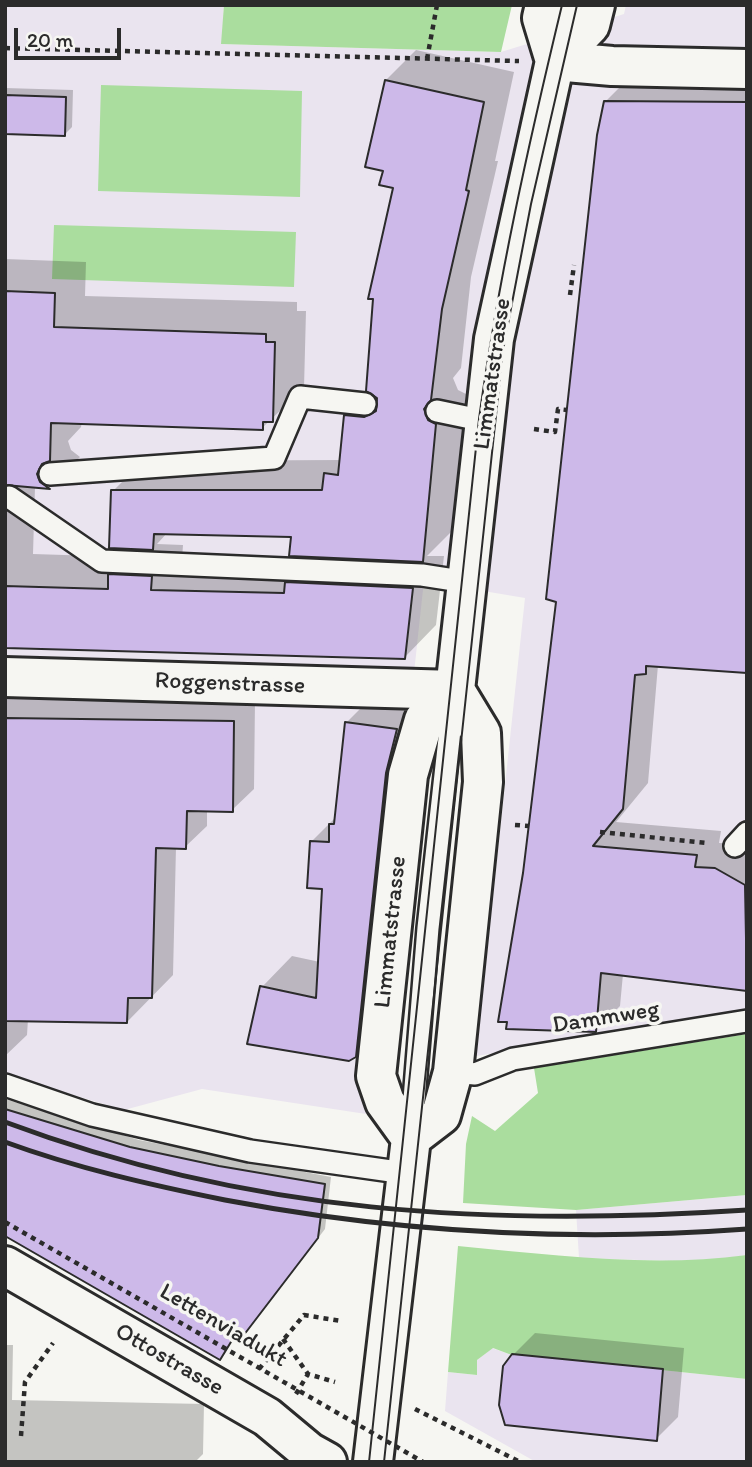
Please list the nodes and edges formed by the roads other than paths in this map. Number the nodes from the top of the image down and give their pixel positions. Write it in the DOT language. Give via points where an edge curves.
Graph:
graph roads {
  1 [pos="545,5"];
  2 [pos="569,5"];
  3 [pos="595,5"];
  4 [pos="555,61"];
  5 [pos="747,69"];
  6 [pos="365,404"];
  7 [pos="438,411"];
  8 [pos="485,421"];
  9 [pos="50,474"];
  10 [pos="9,497"];
  11 [pos="467,582"];
  12 [pos="5,677"];
  13 [pos="455,690"];
  14 [pos="747,1021"];
  15 [pos="464,1073"];
  16 [pos="5,1085"];
  17 [pos="408,1156"];
  18 [pos="5,1266"];
  19 [pos="327,1462"];
  20 [pos="373,1462"];
  1 -- 4 [label="street, Limmatstrasse" via="542,18"];
  2 -- 4 [label="lane, Limmatstrasse"];
  3 -- 4 [label="street" via="590,25"];
  4 -- 5 [label="street"];
  4 -- 8 [label="street, Limmatstrasse" via="494,339"];
  6 -- 9 [label="lane" via="300,397 274,458"];
  7 -- 8 [label="lane"];
  8 -- 11 [label="street, Limmatstrasse"];
  10 -- 11 [label="lane" via="102,561 422,575"];
  11 -- 13 [label="street, Limmatstrasse"];
  12 -- 13 [label="street, Roggenstrasse"];
  13 -- 15 [label="street" via="481,733 483,782"];
  13 -- 17 [label="street, Limmatstrasse" via="424,720 408,775 376,1076"];
  14 -- 15 [label="lane, Dammweg" via="513,1059"];
  15 -- 17 [label="street" via="440,1115"];
  16 -- 17 [label="lane" via="92,1115 250,1152"];
  17 -- 20 [label="street"];
  18 -- 19 [label="street, Ottostrasse" via="267,1417"];
}
